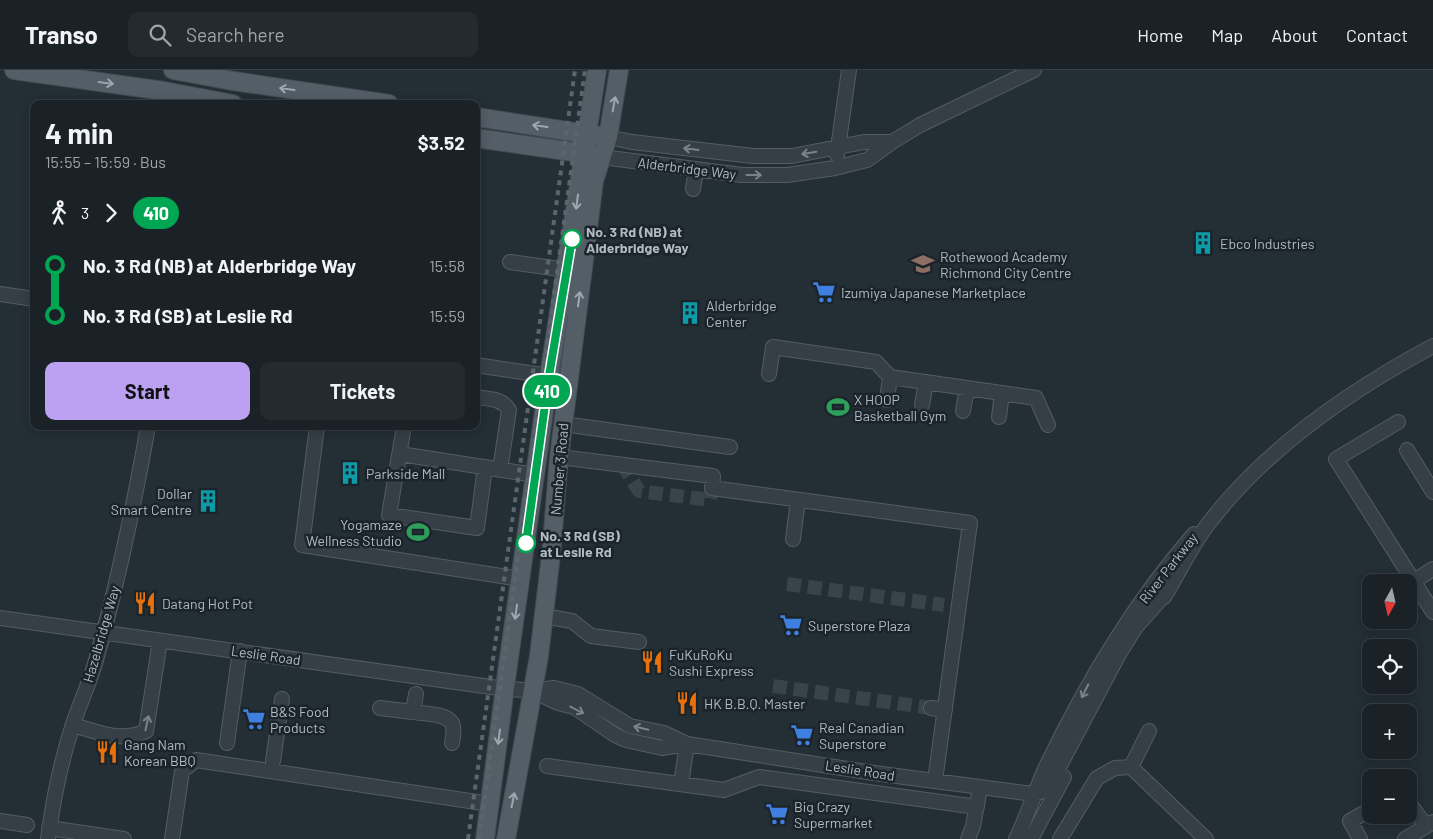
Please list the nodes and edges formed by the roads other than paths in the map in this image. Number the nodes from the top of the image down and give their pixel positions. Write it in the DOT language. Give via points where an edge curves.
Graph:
graph roads {
  1 [pos="14,70"];
  2 [pos="173,70"];
  3 [pos="598,70"];
  4 [pos="620,70"];
  5 [pos="849,70"];
  6 [pos="1034,70"];
  7 [pos="198,72"];
  8 [pos="193,100"];
  9 [pos="362,100"];
  10 [pos="480,118"];
  11 [pos="588,134"];
  12 [pos="608,137"];
  13 [pos="480,139"];
  14 [pos="892,142"];
  15 [pos="838,148"];
  16 [pos="584,153"];
  17 [pos="602,156"];
  18 [pos="835,168"];
  19 [pos="696,170"];
  20 [pos="693,189"];
  21 [pos="510,262"];
  22 [pos="567,270"];
  23 [pos="0,294"];
  24 [pos="30,298"];
  25 [pos="1433,346"];
  26 [pos="480,366"];
  27 [pos="769,374"];
  28 [pos="549,376"];
  29 [pos="890,377"];
  30 [pos="926,382"];
  31 [pos="967,388"];
  32 [pos="1002,393"];
  33 [pos="480,399"];
  34 [pos="887,400"];
  35 [pos="922,405"];
  36 [pos="964,411"];
  37 [pos="999,417"];
  38 [pos="1398,422"];
  39 [pos="562,424"];
  40 [pos="1048,425"];
  41 [pos="147,430"];
  42 [pos="316,430"];
  43 [pos="403,430"];
  44 [pos="730,447"];
  45 [pos="1407,450"];
  46 [pos="400,454"];
  47 [pos="559,457"];
  48 [pos="485,468"];
  49 [pos="500,470"];
  50 [pos="535,475"];
  51 [pos="1433,492"];
  52 [pos="798,500"];
  53 [pos="1211,520"];
  54 [pos="792,539"];
  55 [pos="1433,569"];
  56 [pos="1410,574"];
  57 [pos="521,578"];
  58 [pos="1418,578"];
  59 [pos="1418,588"];
  60 [pos="1168,591"];
  61 [pos="944,605"];
  62 [pos="959,607"];
  63 [pos="1433,612"];
  64 [pos="544,616"];
  65 [pos="0,618"];
  66 [pos="103,633"];
  67 [pos="160,641"];
  68 [pos="639,642"];
  69 [pos="240,652"];
  70 [pos="505,688"];
  71 [pos="533,691"];
  72 [pos="416,694"];
  73 [pos="282,699"];
  74 [pos="380,708"];
  75 [pos="930,708"];
  76 [pos="945,710"];
  77 [pos="413,712"];
  78 [pos="73,725"];
  79 [pos="1149,731"];
  80 [pos="227,742"];
  81 [pos="452,743"];
  82 [pos="687,744"];
  83 [pos="273,761"];
  84 [pos="547,766"];
  85 [pos="1131,767"];
  86 [pos="936,781"];
  87 [pos="681,784"];
  88 [pos="980,788"];
  89 [pos="1034,794"];
  90 [pos="490,804"];
  91 [pos="977,807"];
  92 [pos="1417,811"];
  93 [pos="1362,814"];
  94 [pos="0,821"];
  95 [pos="1429,824"];
  96 [pos="27,825"];
  97 [pos="49,834"];
  98 [pos="123,839"];
  99 [pos="172,839"];
  100 [pos="485,839"];
  101 [pos="506,839"];
  102 [pos="968,839"];
  103 [pos="1016,839"];
  104 [pos="1031,839"];
  105 [pos="1060,839"];
  106 [pos="1206,839"];
  107 [pos="1360,839"];
  108 [pos="1405,839"];
  1 -- 8 [label="main road, one-way" via="164,91"];
  2 -- 7 [label="main road"];
  3 -- 11 [label="main road, Number 3 Road"];
  12 -- 4 [label="main road, Number 3 Road, one-way"];
  5 -- 15 [label="street"];
  6 -- 14 [label="street, Alderbridge Way"];
  7 -- 8 [label="street"];
  9 -- 7 [label="main road, one-way" via="226,80"];
  11 -- 10 [label="main road, Alderbridge Way, one-way"];
  11 -- 12 [label="main road, Alderbridge Way"];
  11 -- 16 [label="main road, Number 3 Road"];
  15 -- 12 [label="street, Alderbridge Way, one-way" via="792,156 753,156"];
  12 -- 17 [label="main road, Number 3 Road"];
  13 -- 16 [label="main road, Alderbridge Way"];
  14 -- 15 [label="street, Alderbridge Way" via="864,142"];
  14 -- 18 [label="street, Alderbridge Way" via="867,160"];
  15 -- 18 [label="street"];
  16 -- 17 [label="main road, Alderbridge Way"];
  16 -- 22 [label="main road, Number 3 Road, one-way"];
  17 -- 19 [label="street, Alderbridge Way"];
  39 -- 17 [label="main road, Number 3 Road, one-way" via="594,181"];
  19 -- 18 [label="street, Alderbridge Way, one-way" via="787,175"];
  19 -- 20 [label="street"];
  21 -- 22 [label="street"];
  22 -- 28 [label="main road, Number 3 Road"];
  23 -- 24 [label="street"];
  25 -- 53 [label="street" via="1365,385 1277,450"];
  26 -- 28 [label="street"];
  27 -- 29 [label="street" via="773,347 876,362"];
  28 -- 50 [label="main road, Number 3 Road"];
  29 -- 30 [label="street"];
  29 -- 34 [label="street"];
  30 -- 31 [label="street"];
  30 -- 35 [label="street"];
  31 -- 32 [label="street"];
  31 -- 36 [label="street"];
  32 -- 37 [label="street"];
  32 -- 40 [label="street" via="1036,398"];
  33 -- 49 [label="street" via="498,401 509,410"];
  38 -- 56 [label="street" via="1336,459"];
  39 -- 44 [label="street"];
  39 -- 47 [label="main road, Number 3 Road"];
  41 -- 66 [label="street, Hazelbridge Way" via="125,545"];
  42 -- 57 [label="street" via="302,545"];
  43 -- 46 [label="street"];
  45 -- 51 [label="street"];
  46 -- 48 [label="street"];
  46 -- 48 [label="street" via="389,515 477,528"];
  47 -- 52 [label="street" via="713,476 712,488"];
  47 -- 64 [label="main road, Number 3 Road"];
  48 -- 49 [label="street"];
  49 -- 50 [label="street"];
  50 -- 57 [label="main road, Number 3 Road"];
  52 -- 54 [label="street"];
  52 -- 62 [label="street" via="970,523"];
  53 -- 60 [label="street, River Parkway"];
  53 -- 89 [label="street, River Parkway, one-way" via="1201,526 1174,557 1109,649"];
  55 -- 58 [label="street"];
  57 -- 70 [label="main road, Number 3 Road, one-way"];
  59 -- 63 [label="street"];
  60 -- 89 [label="street" via="1135,628 1119,654 1049,786"];
  60 -- 104 [label="street, River Parkway" via="1111,686"];
  61 -- 62 [label="street"];
  62 -- 76 [label="street"];
  64 -- 68 [label="street" via="572,621 591,636"];
  64 -- 71 [label="main road, Number 3 Road"];
  65 -- 66 [label="street, Leslie Road"];
  66 -- 67 [label="street, Leslie Road"];
  66 -- 78 [label="street, Hazelbridge Way"];
  67 -- 69 [label="street, Leslie Road"];
  78 -- 67 [label="street, one-way" via="109,736 134,737 146,731"];
  69 -- 70 [label="street, Leslie Road"];
  69 -- 80 [label="street"];
  70 -- 71 [label="street, Leslie Road"];
  70 -- 90 [label="main road, Number 3 Road, one-way"];
  71 -- 82 [label="street, Leslie Road" via="554,688 578,694 630,726 664,733"];
  101 -- 71 [label="main road, Number 3 Road, one-way"];
  72 -- 77 [label="street"];
  73 -- 83 [label="street"];
  74 -- 77 [label="street"];
  75 -- 76 [label="street"];
  76 -- 86 [label="street"];
  77 -- 81 [label="street" via="443,716 452,722"];
  78 -- 97 [label="street, Hazelbridge Way" via="55,794"];
  79 -- 85 [label="street"];
  82 -- 86 [label="street, Leslie Road" via="765,748"];
  82 -- 87 [label="street"];
  84 -- 87 [label="street"];
  85 -- 105 [label="street" via="1115,768 1097,778"];
  85 -- 106 [label="street"];
  86 -- 88 [label="street, Leslie Road"];
  87 -- 91 [label="street" via="724,790 759,777"];
  88 -- 89 [label="street, Leslie Road"];
  88 -- 91 [label="street"];
  89 -- 103 [label="street, River Parkway"];
  90 -- 99 [label="street" via="196,760 182,770"];
  90 -- 100 [label="main road, Number 3 Road"];
  91 -- 102 [label="street"];
  92 -- 95 [label="street"];
  93 -- 107 [label="street" via="1350,821"];
  94 -- 96 [label="street"];
  95 -- 108 [label="street"];
  97 -- 98 [label="street"];
}
